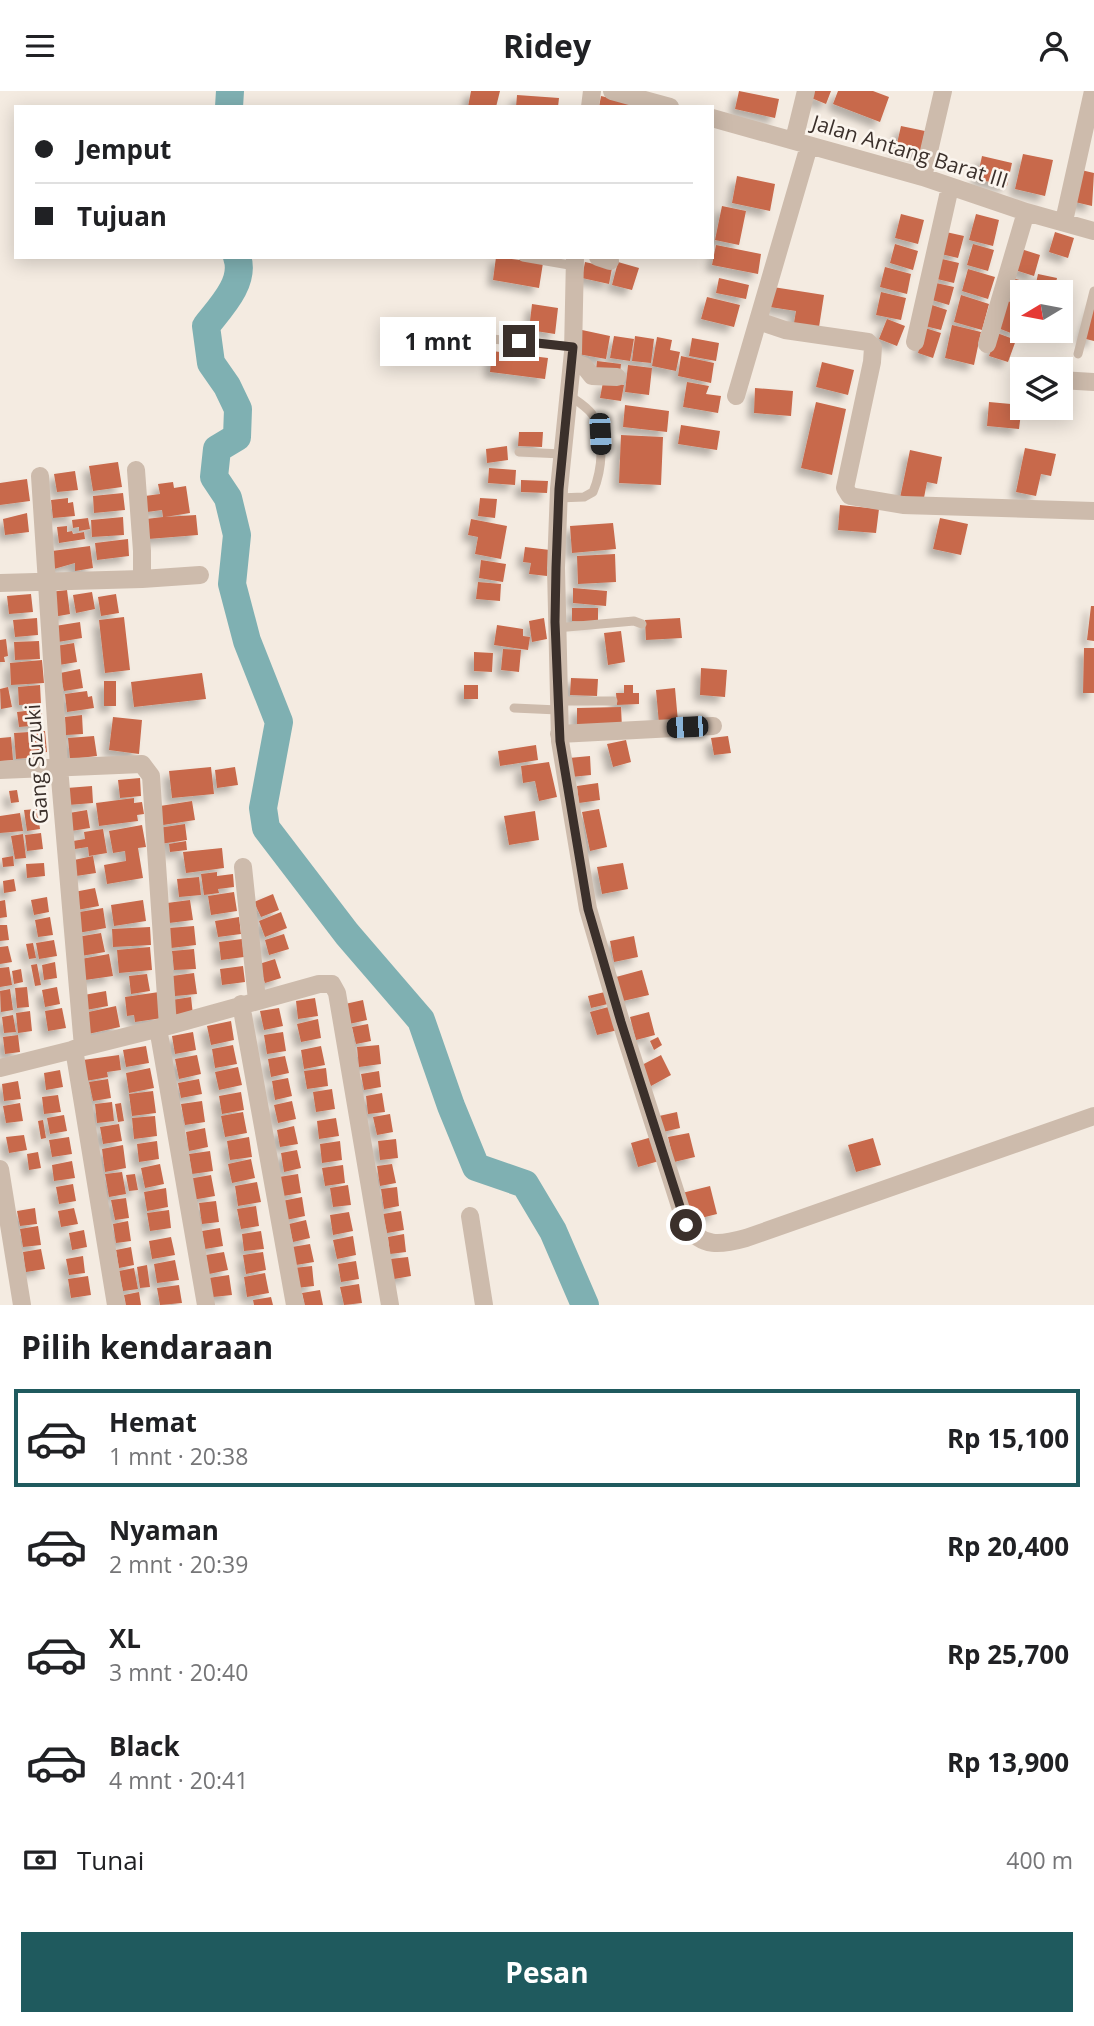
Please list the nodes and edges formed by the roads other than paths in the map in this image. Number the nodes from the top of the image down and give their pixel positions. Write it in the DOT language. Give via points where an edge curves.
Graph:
graph roads {
  1 [pos="612,91"];
  2 [pos="806,91"];
  3 [pos="943,91"];
  4 [pos="1093,91"];
  5 [pos="663,105"];
  6 [pos="714,119"];
  7 [pos="802,143"];
  8 [pos="923,177"];
  9 [pos="950,187"];
  10 [pos="1026,212"];
  11 [pos="1063,222"];
  12 [pos="1094,231"];
  13 [pos="544,259"];
  14 [pos="575,262"];
  15 [pos="1094,291"];
  16 [pos="758,321"];
  17 [pos="492,339"];
  18 [pos="915,342"];
  19 [pos="987,344"];
  20 [pos="572,354"];
  21 [pos="1078,354"];
  22 [pos="617,377"];
  23 [pos="1073,381"];
  24 [pos="1094,382"];
  25 [pos="568,395"];
  26 [pos="736,396"];
  27 [pos="519,451"];
  28 [pos="562,454"];
  29 [pos="136,470"];
  30 [pos="40,476"];
  31 [pos="558,498"];
  32 [pos="1094,511"];
  33 [pos="200,575"];
  34 [pos="142,579"];
  35 [pos="47,582"];
  36 [pos="0,583"];
  37 [pos="642,624"];
  38 [pos="556,628"];
  39 [pos="612,701"];
  40 [pos="558,706"];
  41 [pos="514,708"];
  42 [pos="713,726"];
  43 [pos="559,734"];
  44 [pos="59,768"];
  45 [pos="0,770"];
  46 [pos="243,867"];
  47 [pos="249,1002"];
  48 [pos="163,1027"];
  49 [pos="78,1048"];
  50 [pos="0,1060"];
  51 [pos="0,1068"];
  52 [pos="1094,1116"];
  53 [pos="0,1169"];
  54 [pos="470,1216"];
  55 [pos="22,1305"];
  56 [pos="116,1305"];
  57 [pos="206,1305"];
  58 [pos="295,1305"];
  59 [pos="390,1305"];
  60 [pos="484,1305"];
  1 -- 5 [label="street"];
  2 -- 7 [label="street"];
  3 -- 8 [label="street"];
  4 -- 11 [label="street"];
  6 -- 7 [label="street, Jalan Antang Barat III"];
  7 -- 8 [label="street, Jalan Antang Barat III"];
  7 -- 16 [label="street"];
  8 -- 9 [label="street, Jalan Antang Barat III"];
  9 -- 10 [label="street, Jalan Antang Barat III"];
  9 -- 18 [label="street"];
  10 -- 11 [label="street, Jalan Antang Barat III"];
  10 -- 19 [label="street"];
  11 -- 12 [label="street, Jalan Antang Barat III"];
  13 -- 14 [label="lane"];
  14 -- 20 [label="street"];
  15 -- 21 [label="lane"];
  16 -- 26 [label="street"];
  16 -- 32 [label="street" via="785,330 868,342 873,347 845,488 850,496 903,505"];
  17 -- 20 [label="lane"];
  20 -- 22 [label="street" via="592,376"];
  20 -- 25 [label="street"];
  23 -- 24 [label="street"];
  25 -- 28 [label="street"];
  25 -- 31 [label="lane" via="596,421 600,465 593,492"];
  27 -- 28 [label="lane"];
  28 -- 31 [label="street"];
  29 -- 34 [label="street"];
  30 -- 35 [label="street, Gang Suzuki"];
  31 -- 38 [label="street"];
  33 -- 34 [label="street"];
  34 -- 35 [label="street"];
  35 -- 36 [label="street"];
  35 -- 44 [label="street, Gang Suzuki"];
  37 -- 38 [label="lane"];
  38 -- 40 [label="street"];
  39 -- 40 [label="lane"];
  40 -- 41 [label="lane"];
  40 -- 43 [label="street"];
  42 -- 43 [label="street"];
  43 -- 52 [label="street" via="588,909 686,1225 699,1238 716,1245 746,1238"];
  44 -- 45 [label="street"];
  44 -- 48 [label="street" via="142,764 149,770"];
  44 -- 49 [label="street, Gang Suzuki"];
  46 -- 47 [label="street"];
  47 -- 48 [label="street"];
  47 -- 58 [label="street"];
  47 -- 59 [label="street" via="319,984 335,987"];
  48 -- 49 [label="street"];
  48 -- 57 [label="street"];
  49 -- 51 [label="street"];
  49 -- 56 [label="street, Gang Suzuki"];
  50 -- 51 [label="street"];
  53 -- 55 [label="street"];
  54 -- 60 [label="street"];
}
